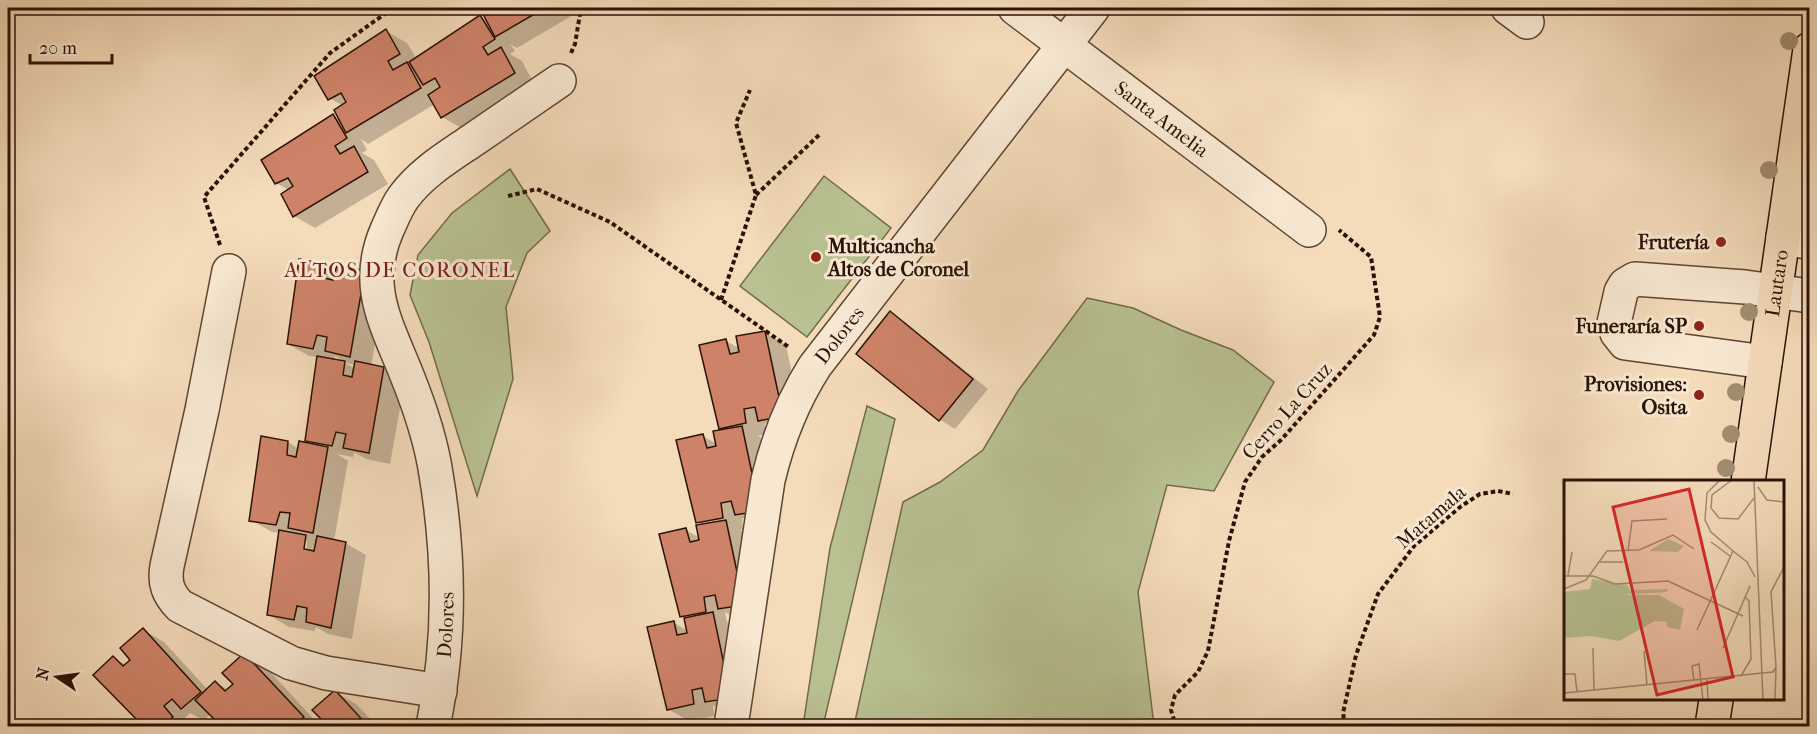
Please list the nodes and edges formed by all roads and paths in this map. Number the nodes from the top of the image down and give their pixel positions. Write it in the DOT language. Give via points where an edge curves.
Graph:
graph roads {
  1 [pos="393,8"];
  2 [pos="581,8"];
  3 [pos="1015,8"];
  4 [pos="1093,8"];
  5 [pos="1064,45"];
  6 [pos="1809,49"];
  7 [pos="559,81"];
  8 [pos="750,90"];
  9 [pos="819,135"];
  10 [pos="756,195"];
  11 [pos="508,196"];
  12 [pos="1309,230"];
  13 [pos="1796,240"];
  14 [pos="229,271"];
  15 [pos="1776,291"];
  16 [pos="1809,296"];
  17 [pos="721,300"];
  18 [pos="1765,362"];
  19 [pos="815,366"];
  20 [pos="1748,480"];
  21 [pos="1513,494"];
  22 [pos="440,691"];
  23 [pos="1716,701"];
  24 [pos="433,726"];
  25 [pos="731,726"];
  26 [pos="1179,726"];
  27 [pos="1346,726"];
  28 [pos="1712,726"];
  1 -- 14 [label="path" via="330,53 204,197"];
  2 -- 7 [label="path" via="575,44"];
  3 -- 5 [label="street, Santa Amelia"];
  4 -- 5 [label="street, Dolores"];
  5 -- 12 [label="street, Santa Amelia"];
  5 -- 19 [label="street, Dolores"];
  6 -- 13 [label="main road, Lautaro"];
  7 -- 22 [label="street, Dolores" via="422,176 404,196 380,246 379,305 416,397 442,508 447,620"];
  8 -- 10 [label="path" via="736,123"];
  9 -- 10 [label="path"];
  10 -- 17 [label="path"];
  11 -- 17 [label="path" via="537,189 610,222"];
  12 -- 26 [label="path, Cerro La Cruz" via="1328,220 1371,257 1380,317 1374,334 1262,457 1245,482 1229,541 1208,651 1198,672 1175,695 1171,710"];
  13 -- 15 [label="main road, Lautaro"];
  14 -- 22 [label="street" via="167,566 168,590 180,606 291,663"];
  15 -- 16 [label="street"];
  15 -- 18 [label="main road, Lautaro"];
  15 -- 18 [label="street" via="1635,279 1621,292 1614,323 1625,344"];
  17 -- 19 [label="path"];
  18 -- 20 [label="main road, Lautaro"];
  19 -- 25 [label="street, Dolores" via="799,392 775,449"];
  21 -- 27 [label="path, Matamala" via="1480,494 1460,507 1414,546 1378,594 1356,655 1343,713"];
  22 -- 24 [label="street, Dolores"];
  23 -- 28 [label="main road"];
}
